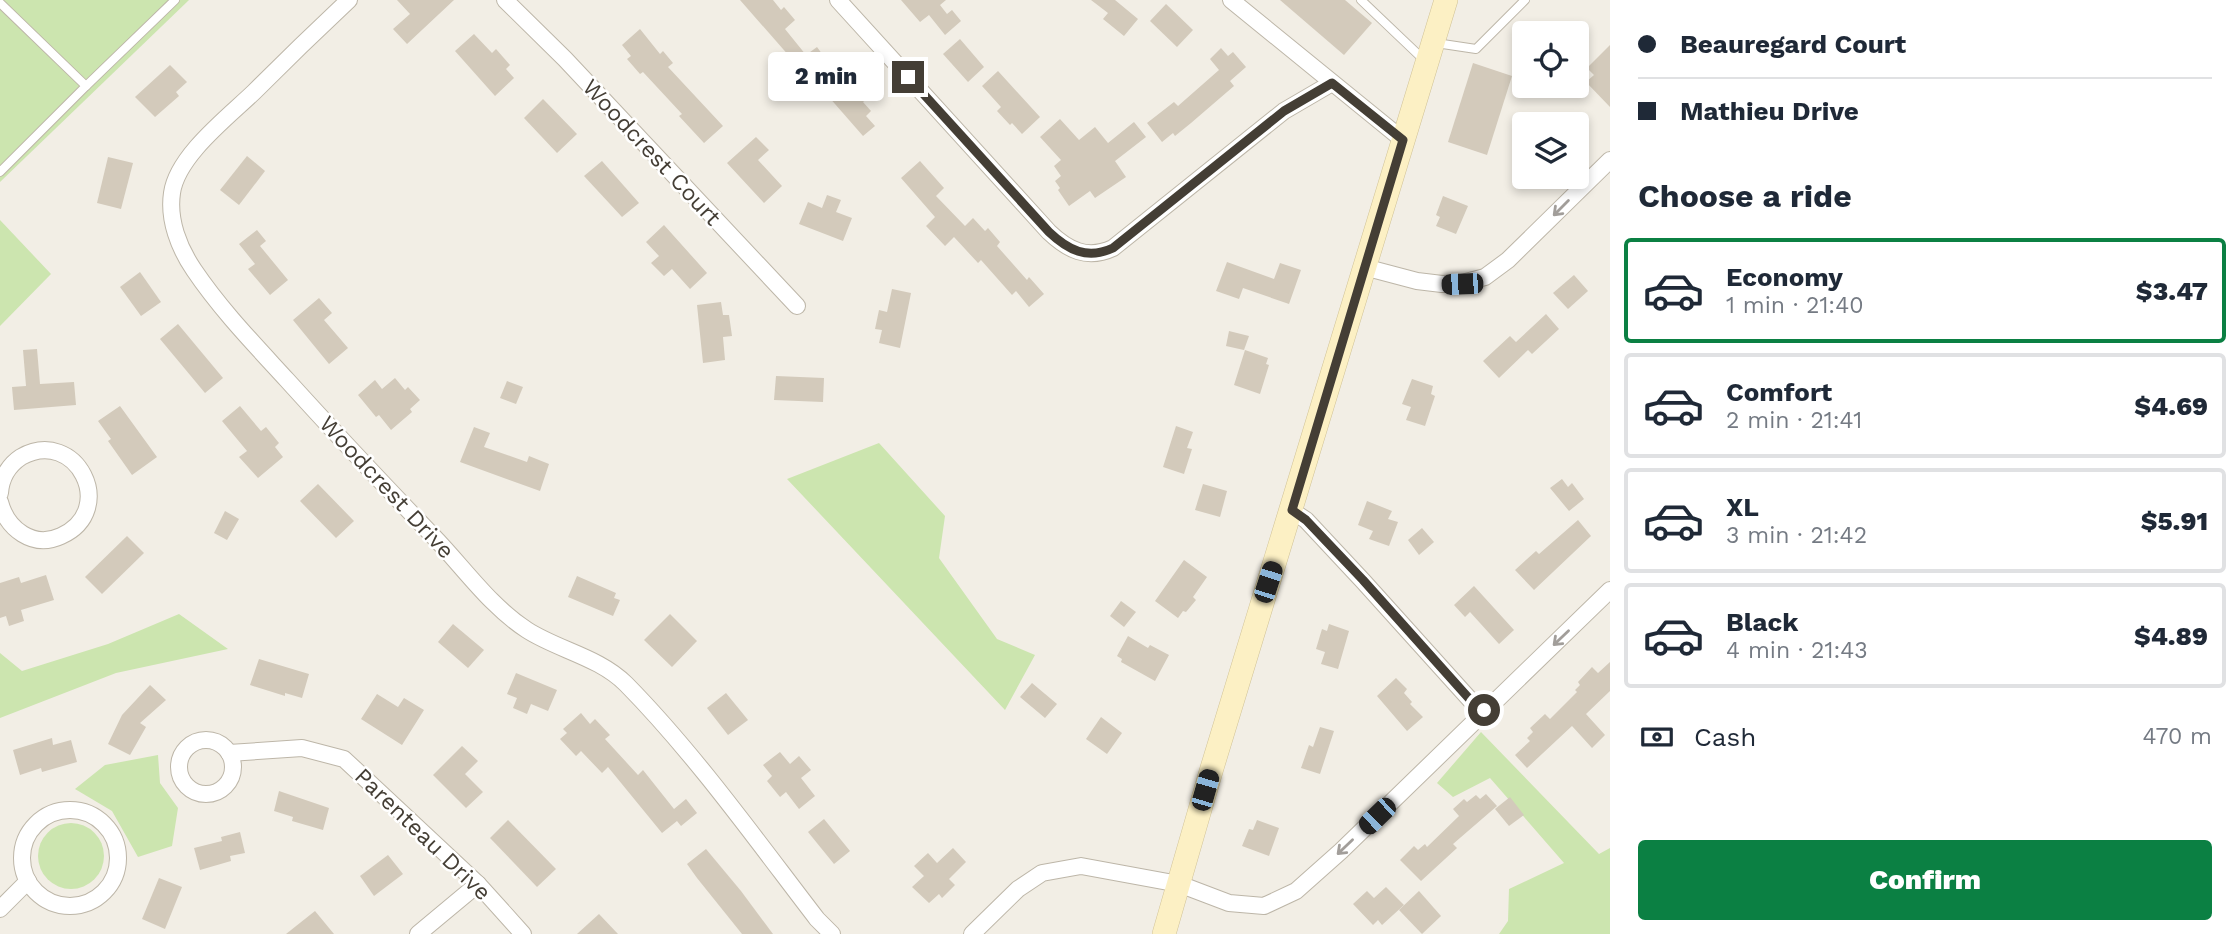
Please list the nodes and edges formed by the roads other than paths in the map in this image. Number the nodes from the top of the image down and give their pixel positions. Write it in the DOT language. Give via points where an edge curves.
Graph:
graph roads {
  1 [pos="176,0"];
  2 [pos="349,0"];
  3 [pos="505,0"];
  4 [pos="838,0"];
  5 [pos="1231,0"];
  6 [pos="1362,0"];
  7 [pos="1446,0"];
  8 [pos="1525,0"];
  9 [pos="0,4"];
  10 [pos="1432,45"];
  11 [pos="1332,83"];
  12 [pos="86,86"];
  13 [pos="1403,140"];
  14 [pos="1610,160"];
  15 [pos="0,172"];
  16 [pos="1364,267"];
  17 [pos="797,306"];
  18 [pos="0,493"];
  19 [pos="0,502"];
  20 [pos="1292,510"];
  21 [pos="1610,590"];
  22 [pos="1482,713"];
  23 [pos="229,752"];
  24 [pos="28,881"];
  25 [pos="478,884"];
  26 [pos="1179,884"];
  27 [pos="0,909"];
  28 [pos="418,934"];
  29 [pos="523,934"];
  30 [pos="832,934"];
  31 [pos="972,934"];
  32 [pos="1164,934"];
  1 -- 12 [label="lane"];
  2 -- 30 [label="street, Woodcrest Drive" via="201,144 178,174 172,215 183,251 249,338 487,596 527,630 623,680"];
  3 -- 17 [label="street, Woodcrest Court"];
  4 -- 11 [label="street" via="1049,232 1067,247 1087,254 1113,248 1284,111"];
  5 -- 11 [label="street"];
  6 -- 10 [label="lane"];
  7 -- 10 [label="main road"];
  8 -- 10 [label="lane" via="1476,49"];
  9 -- 12 [label="lane"];
  10 -- 13 [label="main road"];
  11 -- 13 [label="street"];
  12 -- 15 [label="lane"];
  13 -- 16 [label="main road"];
  14 -- 16 [label="street, one-way" via="1485,277 1442,284"];
  16 -- 20 [label="main road"];
  18 -- 19 [label="street" via="7,470 18,459 44,450 76,464 89,496 80,523 55,539 25,536 12,527"];
  20 -- 22 [label="street" via="1363,580"];
  20 -- 26 [label="main road"];
  21 -- 22 [label="street, one-way"];
  22 -- 26 [label="street, one-way" via="1296,891 1264,906 1229,903"];
  23 -- 25 [label="street, Parenteau Drive" via="302,748 344,760"];
  24 -- 24 [label="street" via="50,902 65,906 95,900 116,875 119,859 109,828 81,811 49,814 27,836 22,866"];
  24 -- 27 [label="street"];
  25 -- 28 [label="street"];
  25 -- 29 [label="street, Parenteau Drive"];
  26 -- 31 [label="street" via="1081,866 1042,873 1018,889"];
  26 -- 32 [label="main road"];
}
